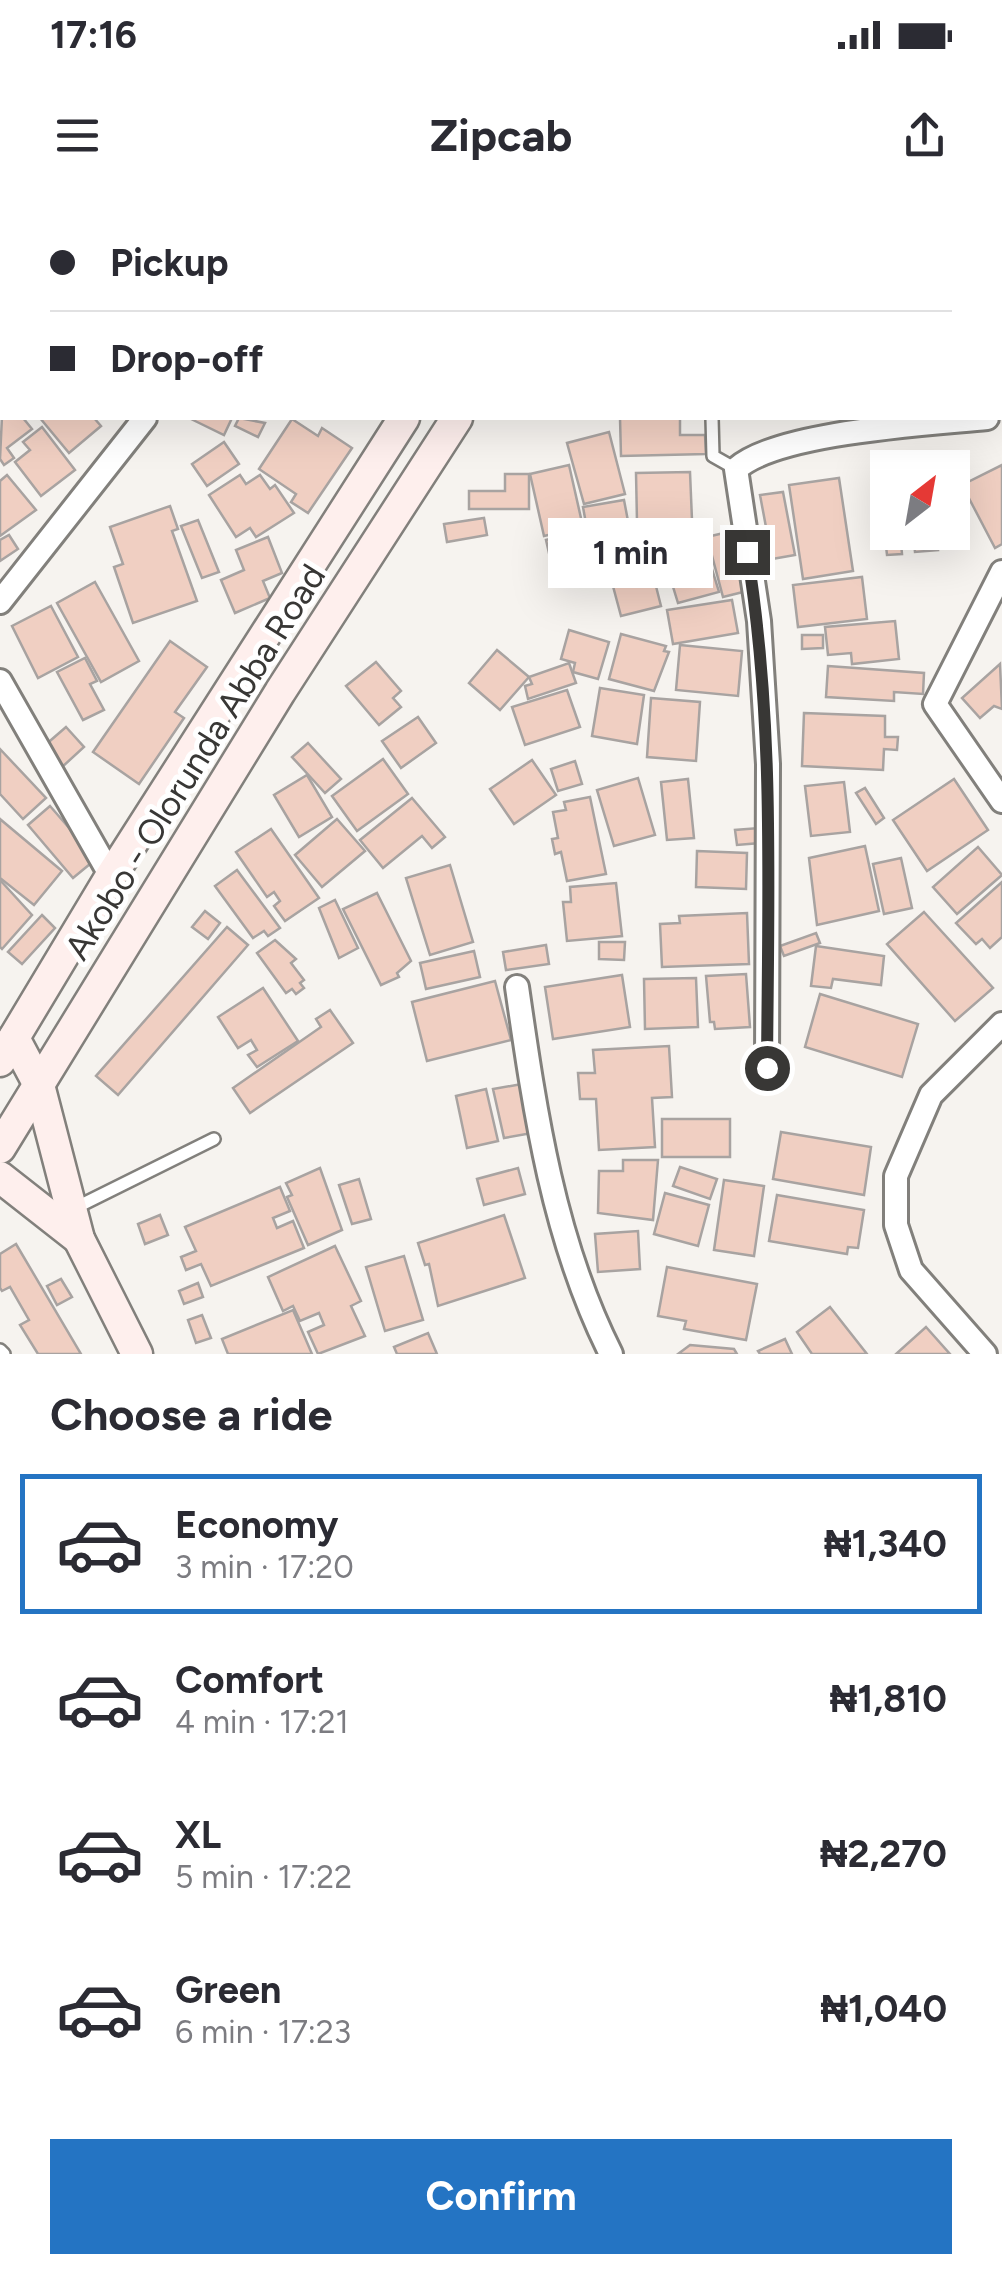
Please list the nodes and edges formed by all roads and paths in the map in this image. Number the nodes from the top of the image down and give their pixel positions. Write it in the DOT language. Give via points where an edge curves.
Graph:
graph roads {
  1 [pos="143,420"];
  2 [pos="403,420"];
  3 [pos="456,420"];
  4 [pos="712,420"];
  5 [pos="971,420"];
  6 [pos="736,469"];
  7 [pos="1002,572"];
  8 [pos="0,602"];
  9 [pos="0,681"];
  10 [pos="1002,802"];
  11 [pos="112,876"];
  12 [pos="517,987"];
  13 [pos="1002,1024"];
  14 [pos="7,1050"];
  15 [pos="767,1068"];
  16 [pos="39,1085"];
  17 [pos="214,1139"];
  18 [pos="0,1148"];
  19 [pos="0,1177"];
  20 [pos="68,1222"];
  21 [pos="137,1354"];
  22 [pos="611,1354"];
  23 [pos="985,1354"];
  1 -- 8 [label="street"];
  2 -- 11 [label="main road, Akobo - Olorunda Abba Road"];
  3 -- 16 [label="main road, Akobo - Olorunda Abba Road"];
  4 -- 6 [label="lane" via="713,456"];
  5 -- 6 [label="street" via="824,438 752,454"];
  6 -- 15 [label="street" via="759,621 768,764"];
  7 -- 10 [label="street" via="935,704"];
  9 -- 11 [label="street"];
  11 -- 14 [label="main road, Akobo - Olorunda Abba Road"];
  12 -- 22 [label="street" via="537,1132 572,1255"];
  13 -- 23 [label="street" via="932,1095 896,1176 896,1225 911,1270"];
  14 -- 16 [label="main road"];
  16 -- 18 [label="main road, Akobo - Olorunda Abba Road"];
  16 -- 20 [label="main road"];
  17 -- 20 [label="lane"];
  19 -- 20 [label="main road"];
  20 -- 21 [label="main road"];
}
